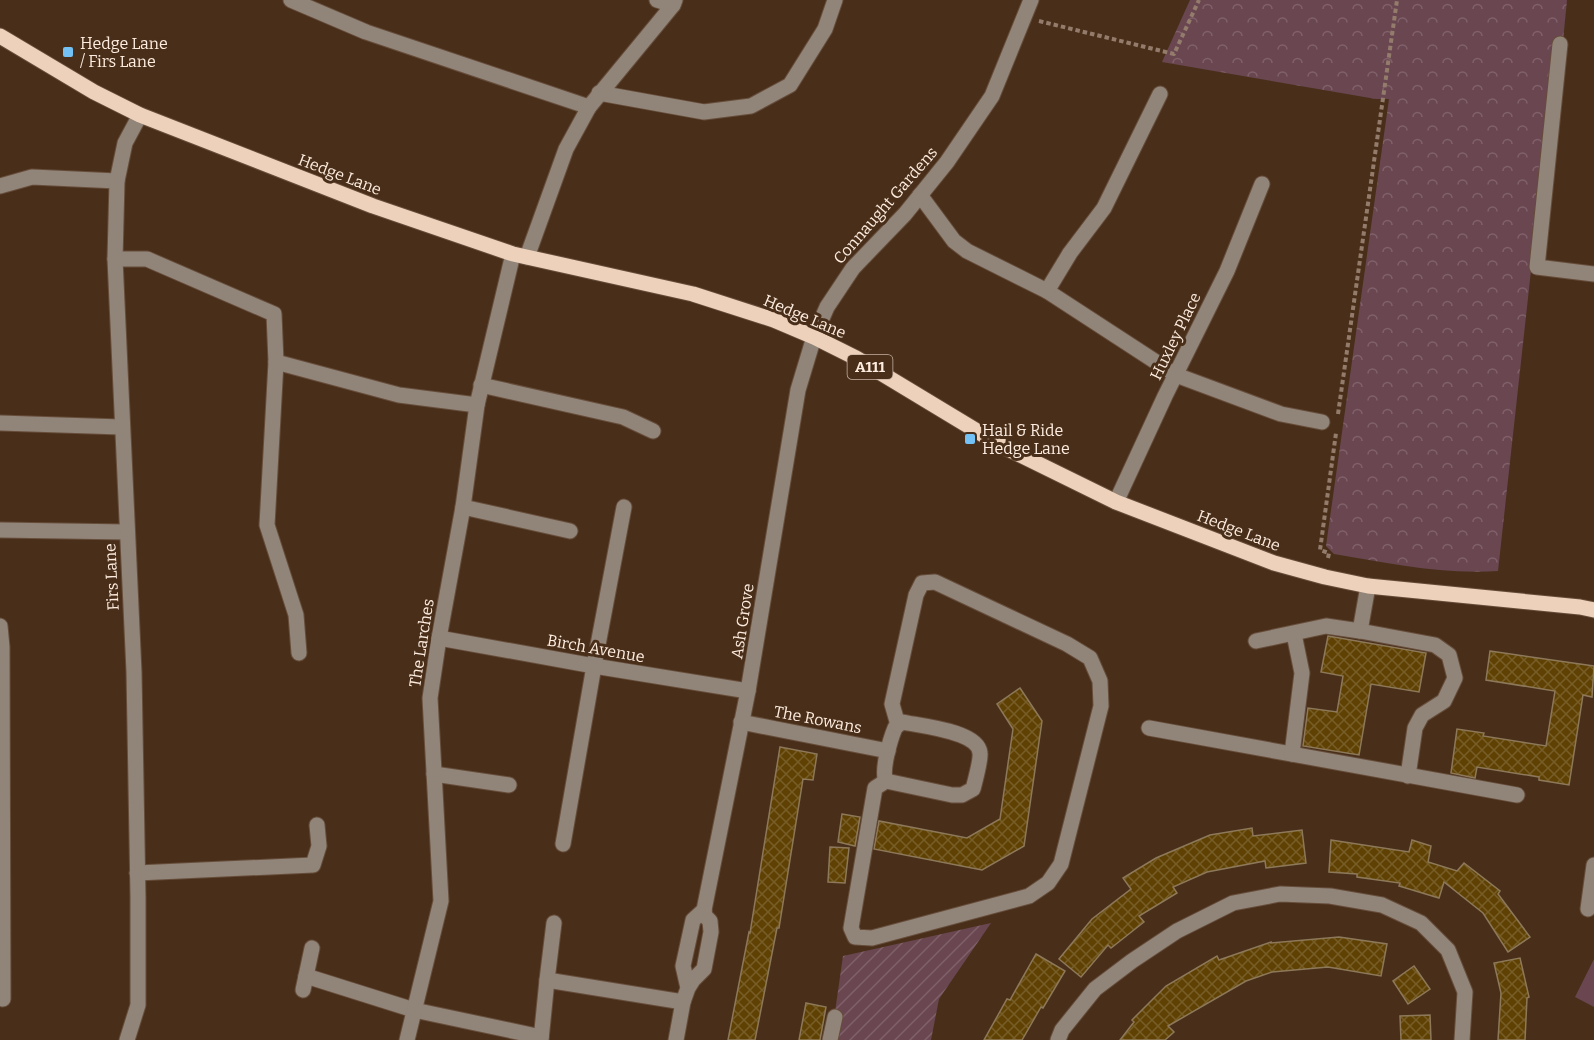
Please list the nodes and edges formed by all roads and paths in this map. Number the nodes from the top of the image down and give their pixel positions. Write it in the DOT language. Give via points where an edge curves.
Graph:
graph roads {
  1 [pos="291,0"];
  2 [pos="657,0"];
  3 [pos="835,0"];
  4 [pos="1031,0"];
  5 [pos="1199,0"];
  6 [pos="1397,0"];
  7 [pos="674,2"];
  8 [pos="1025,18"];
  9 [pos="0,36"];
  10 [pos="1560,44"];
  11 [pos="599,93"];
  12 [pos="1160,93"];
  13 [pos="589,107"];
  14 [pos="140,115"];
  15 [pos="117,181"];
  16 [pos="1262,184"];
  17 [pos="0,186"];
  18 [pos="920,195"];
  19 [pos="520,255"];
  20 [pos="115,259"];
  21 [pos="1594,274"];
  22 [pos="1047,291"];
  23 [pos="814,337"];
  24 [pos="276,362"];
  25 [pos="1176,375"];
  26 [pos="481,385"];
  27 [pos="477,405"];
  28 [pos="1322,422"];
  29 [pos="0,423"];
  30 [pos="122,426"];
  31 [pos="653,431"];
  32 [pos="1116,502"];
  33 [pos="463,507"];
  34 [pos="624,507"];
  35 [pos="0,530"];
  36 [pos="570,531"];
  37 [pos="127,532"];
  38 [pos="1328,558"];
  39 [pos="1368,586"];
  40 [pos="1594,610"];
  41 [pos="0,626"];
  42 [pos="1360,631"];
  43 [pos="1294,634"];
  44 [pos="439,638"];
  45 [pos="1256,641"];
  46 [pos="1,647"];
  47 [pos="299,653"];
  48 [pos="594,666"];
  49 [pos="748,691"];
  50 [pos="741,722"];
  51 [pos="898,725"];
  52 [pos="1149,728"];
  53 [pos="888,751"];
  54 [pos="1292,754"];
  55 [pos="434,774"];
  56 [pos="1408,776"];
  57 [pos="886,781"];
  58 [pos="509,785"];
  59 [pos="1516,795"];
  60 [pos="317,825"];
  61 [pos="563,844"];
  62 [pos="1594,865"];
  63 [pos="137,873"];
  64 [pos="1587,909"];
  65 [pos="704,910"];
  66 [pos="554,923"];
  67 [pos="312,948"];
  68 [pos="547,980"];
  69 [pos="686,995"];
  70 [pos="3,999"];
  71 [pos="414,1010"];
  72 [pos="835,1017"];
  73 [pos="541,1039"];
  74 [pos="127,1040"];
  75 [pos="407,1040"];
  76 [pos="676,1040"];
  77 [pos="830,1040"];
  78 [pos="1058,1040"];
  79 [pos="1462,1040"];
  1 -- 13 [label="street" via="366,32"];
  2 -- 7 [label="street"];
  3 -- 11 [label="street" via="825,28 790,85 751,106 704,112"];
  4 -- 8 [label="street, Connaught Gardens"];
  5 -- 8 [label="path" via="1173,54"];
  6 -- 38 [label="path" via="1320,550 1329,553"];
  7 -- 11 [label="street, The Larches"];
  8 -- 18 [label="street, Connaught Gardens" via="992,96"];
  9 -- 14 [label="main road, Hedge Lane / A111"];
  10 -- 21 [label="street" via="1537,267"];
  11 -- 13 [label="street, The Larches"];
  12 -- 22 [label="street" via="1104,208"];
  13 -- 19 [label="street, The Larches" via="566,149"];
  14 -- 15 [label="street, Firs Lane" via="125,143"];
  14 -- 19 [label="main road, Hedge Lane / A111" via="373,206"];
  15 -- 17 [label="street" via="32,177"];
  15 -- 20 [label="street, Firs Lane"];
  16 -- 25 [label="street, Huxley Place" via="1227,271"];
  18 -- 22 [label="street" via="954,241 967,251"];
  18 -- 23 [label="street, Connaught Gardens" via="853,268 827,307"];
  19 -- 23 [label="main road, Hedge Lane / A111" via="693,294"];
  19 -- 26 [label="street, The Larches"];
  20 -- 24 [label="street" via="147,259 274,314"];
  20 -- 30 [label="street, Firs Lane"];
  22 -- 25 [label="street"];
  23 -- 32 [label="main road, Hedge Lane / A111" via="1000,445"];
  23 -- 49 [label="street, Ash Grove" via="798,390"];
  24 -- 27 [label="street" via="399,395"];
  24 -- 47 [label="street" via="267,525 296,615"];
  25 -- 28 [label="street" via="1281,414"];
  25 -- 32 [label="street, Huxley Place"];
  26 -- 27 [label="street, The Larches"];
  26 -- 31 [label="street" via="623,417"];
  27 -- 33 [label="street, The Larches"];
  29 -- 30 [label="street"];
  30 -- 37 [label="street, Firs Lane"];
  32 -- 39 [label="main road, Hedge Lane / A111" via="1274,563"];
  33 -- 36 [label="street"];
  33 -- 44 [label="street, The Larches"];
  34 -- 48 [label="street"];
  35 -- 37 [label="street"];
  37 -- 63 [label="street, Firs Lane"];
  39 -- 40 [label="main road, Hedge Lane / A111"];
  39 -- 42 [label="street"];
  41 -- 46 [label="street"];
  42 -- 43 [label="street" via="1326,626"];
  42 -- 56 [label="street" via="1436,645 1449,656 1455,678 1444,701 1422,716 1415,728"];
  43 -- 45 [label="street"];
  43 -- 54 [label="street" via="1302,673"];
  44 -- 48 [label="street, Birch Avenue"];
  44 -- 55 [label="street, The Larches" via="430,698"];
  46 -- 70 [label="street"];
  48 -- 49 [label="street, Birch Avenue"];
  48 -- 61 [label="street"];
  49 -- 50 [label="street, Ash Grove"];
  50 -- 53 [label="street, The Rowans"];
  50 -- 65 [label="street, Ash Grove"];
  51 -- 53 [label="street"];
  51 -- 57 [label="street" via="902,722 963,734 976,742 981,753 973,789 962,795"];
  51 -- 57 [label="street" via="892,704 922,583 935,582 1067,644 1090,658 1100,681 1101,706 1061,864 1048,883 1029,896 872,938 855,937 851,928 875,788"];
  52 -- 54 [label="street"];
  53 -- 57 [label="street" via="883,775"];
  54 -- 56 [label="street"];
  55 -- 58 [label="street"];
  55 -- 71 [label="street, The Larches" via="441,901"];
  56 -- 59 [label="street"];
  60 -- 63 [label="street" via="319,846 313,865"];
  62 -- 64 [label="street"];
  63 -- 74 [label="street, Firs Lane" via="138,1005"];
  65 -- 69 [label="street, Ash Grove" via="693,920 683,966"];
  65 -- 69 [label="street, Ash Grove" via="711,932 704,969"];
  66 -- 68 [label="street"];
  67 -- 71 [label="street" via="305,983"];
  68 -- 69 [label="street"];
  68 -- 73 [label="street"];
  69 -- 76 [label="street, Ash Grove"];
  71 -- 73 [label="street"];
  71 -- 75 [label="street, The Larches"];
  72 -- 77 [label="street"];
  78 -- 79 [label="street" via="1095,989 1177,931 1233,903 1280,894 1382,904 1421,923 1448,950 1465,992"];
}
